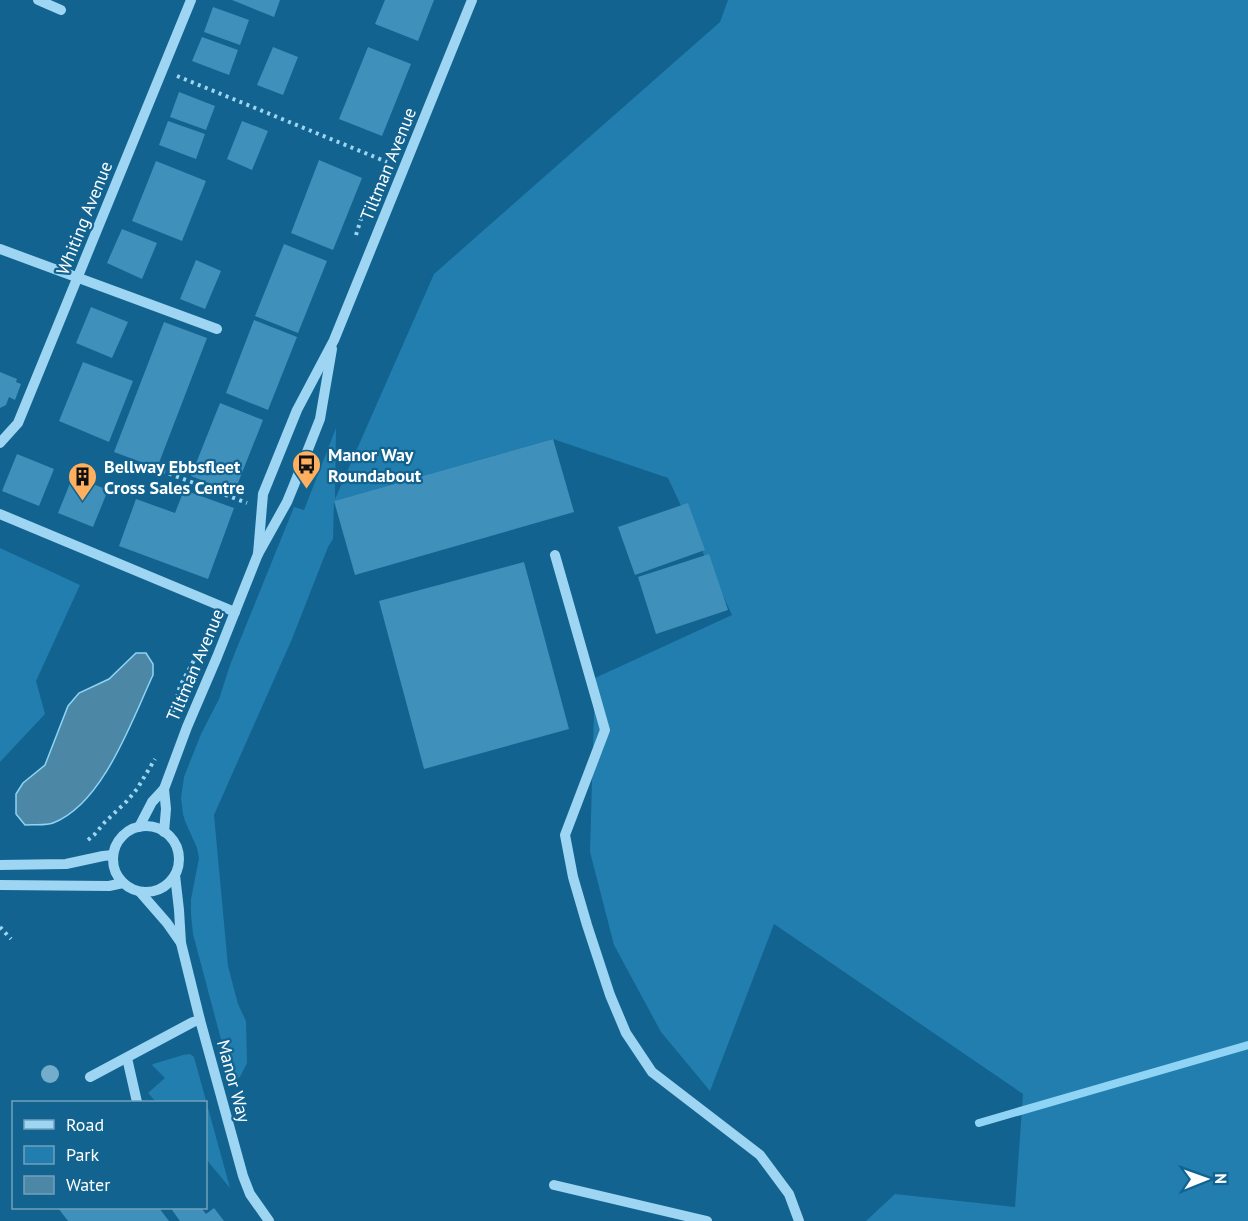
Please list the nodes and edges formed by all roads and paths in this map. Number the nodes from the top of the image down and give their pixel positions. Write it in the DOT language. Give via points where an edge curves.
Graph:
graph roads {
  1 [pos="38,0"];
  2 [pos="191,0"];
  3 [pos="472,0"];
  4 [pos="62,10"];
  5 [pos="162,70"];
  6 [pos="387,162"];
  7 [pos="0,249"];
  8 [pos="78,277"];
  9 [pos="217,329"];
  10 [pos="334,340"];
  11 [pos="0,443"];
  12 [pos="162,471"];
  13 [pos="248,503"];
  14 [pos="0,514"];
  15 [pos="258,554"];
  16 [pos="555,555"];
  17 [pos="235,612"];
  18 [pos="164,789"];
  19 [pos="113,813"];
  20 [pos="139,827"];
  21 [pos="164,832"];
  22 [pos="85,843"];
  23 [pos="113,855"];
  24 [pos="0,865"];
  25 [pos="175,875"];
  26 [pos="123,883"];
  27 [pos="0,885"];
  28 [pos="140,892"];
  29 [pos="0,927"];
  30 [pos="11,939"];
  31 [pos="181,943"];
  32 [pos="200,1020"];
  33 [pos="127,1058"];
  34 [pos="90,1077"];
  35 [pos="137,1101"];
  36 [pos="554,1185"];
  37 [pos="269,1221"];
  38 [pos="707,1221"];
  39 [pos="798,1221"];
  1 -- 4 [label="street"];
  2 -- 5 [label="street, Whiting Avenue"];
  3 -- 10 [label="street, Tiltman Avenue"];
  5 -- 6 [label="path"];
  5 -- 8 [label="street, Whiting Avenue"];
  7 -- 8 [label="street"];
  8 -- 9 [label="street"];
  8 -- 11 [label="street, Whiting Avenue" via="18,423"];
  10 -- 15 [label="street, Tiltman Avenue" via="320,419 286,502"];
  10 -- 15 [label="street, Tiltman Avenue" via="297,410 263,494"];
  12 -- 13 [label="path"];
  14 -- 17 [label="street"];
  15 -- 17 [label="street, Tiltman Avenue"];
  16 -- 39 [label="street" via="605,730 565,835 586,925 610,995 627,1034 652,1072 760,1155 789,1194"];
  17 -- 18 [label="street, Tiltman Avenue"];
  18 -- 20 [label="street, Tiltman Avenue"];
  18 -- 21 [label="street, Tiltman Avenue"];
  19 -- 22 [label="path"];
  20 -- 21 [label="street" via="152,826"];
  20 -- 23 [label="street" via="123,835"];
  21 -- 25 [label="street" via="176,845 179,865"];
  23 -- 24 [label="street" via="66,864"];
  23 -- 26 [label="street" via="116,874"];
  25 -- 28 [label="street" via="160,889"];
  25 -- 31 [label="street, Manor Way"];
  26 -- 27 [label="street"];
  26 -- 28 [label="street"];
  28 -- 31 [label="street, Manor Way"];
  29 -- 30 [label="path"];
  31 -- 32 [label="street, Manor Way"];
  32 -- 33 [label="street"];
  32 -- 37 [label="street, Manor Way" via="243,1176"];
  33 -- 34 [label="street"];
  33 -- 35 [label="street"];
  36 -- 38 [label="street"];
}
